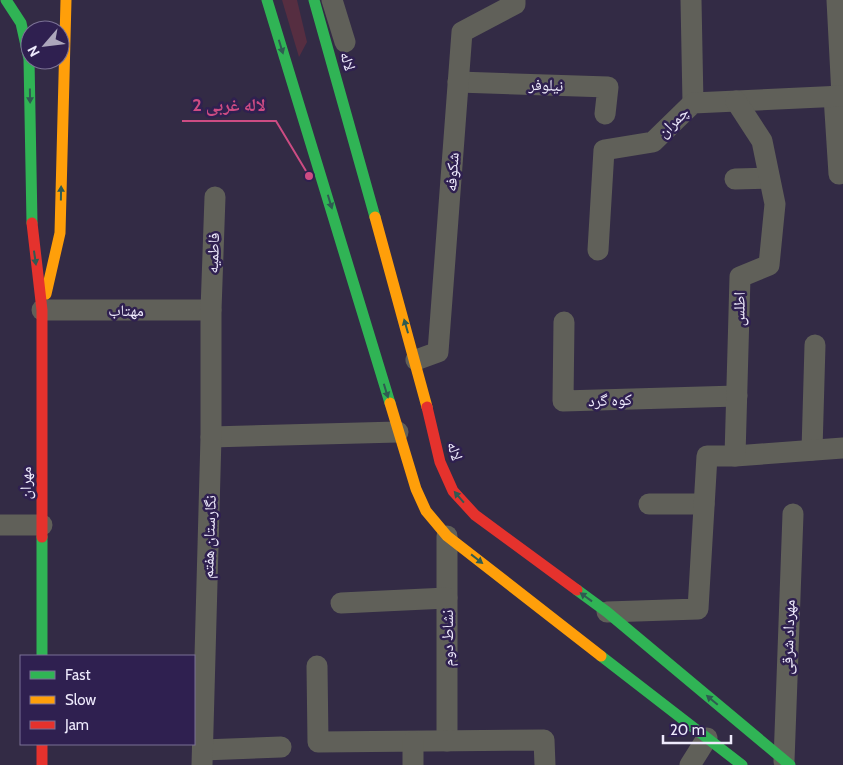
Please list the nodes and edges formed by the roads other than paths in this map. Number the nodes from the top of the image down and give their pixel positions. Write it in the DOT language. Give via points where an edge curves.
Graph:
graph roads {
  1 [pos="6,0"];
  2 [pos="66,0"];
  3 [pos="267,0"];
  4 [pos="314,0"];
  5 [pos="332,0"];
  6 [pos="515,0"];
  7 [pos="691,0"];
  8 [pos="837,0"];
  9 [pos="21,6"];
  10 [pos="21,20"];
  11 [pos="20,21"];
  12 [pos="345,42"];
  13 [pos="29,70"];
  14 [pos="458,82"];
  15 [pos="840,96"];
  16 [pos="736,101"];
  17 [pos="693,103"];
  18 [pos="605,114"];
  19 [pos="840,174"];
  20 [pos="769,178"];
  21 [pos="735,179"];
  22 [pos="216,197"];
  23 [pos="598,250"];
  24 [pos="42,310"];
  25 [pos="211,310"];
  26 [pos="564,322"];
  27 [pos="815,345"];
  28 [pos="416,360"];
  29 [pos="737,396"];
  30 [pos="398,432"];
  31 [pos="211,437"];
  32 [pos="843,448"];
  33 [pos="812,450"];
  34 [pos="735,456"];
  35 [pos="649,504"];
  36 [pos="704,504"];
  37 [pos="793,514"];
  38 [pos="0,525"];
  39 [pos="42,525"];
  40 [pos="447,536"];
  41 [pos="447,598"];
  42 [pos="341,603"];
  43 [pos="607,612"];
  44 [pos="42,655"];
  45 [pos="317,666"];
  46 [pos="708,738"];
  47 [pos="447,741"];
  48 [pos="413,742"];
  49 [pos="42,745"];
  50 [pos="281,747"];
  51 [pos="203,758"];
  52 [pos="787,763"];
  53 [pos="42,765"];
  54 [pos="412,765"];
  55 [pos="545,765"];
  56 [pos="690,765"];
  57 [pos="742,765"];
  1 -- 11 [label="main road, مهران"];
  24 -- 2 [label="main road, مهران, one-way" via="60,233"];
  3 -- 30 [label="main road, one-way" via="294,74"];
  28 -- 4 [label="main road, لاله, one-way" via="327,63"];
  5 -- 12 [label="street"];
  6 -- 14 [label="street, شکوفه" via="515,4 462,32"];
  7 -- 17 [label="street"];
  8 -- 15 [label="street"];
  9 -- 10 [label="main road"];
  13 -- 24 [label="main road, مهران, one-way" via="32,239"];
  14 -- 18 [label="street, نیلوفر" via="608,87"];
  14 -- 28 [label="street, شکوفه" via="438,352"];
  15 -- 16 [label="street, چمران"];
  15 -- 19 [label="street"];
  16 -- 17 [label="street, چمران"];
  16 -- 20 [label="street, اطلس" via="762,141"];
  17 -- 23 [label="street, چمران" via="652,142 604,150"];
  20 -- 21 [label="street"];
  20 -- 29 [label="street, اطلس" via="775,204 769,264 740,277"];
  22 -- 25 [label="street, فاطمیه"];
  24 -- 25 [label="street, مهتاب"];
  24 -- 39 [label="main road, مهران"];
  25 -- 31 [label="street, نگارستان هفتم"];
  26 -- 29 [label="street, کوه گرد" via="564,401"];
  27 -- 33 [label="street"];
  43 -- 28 [label="main road, لاله, one-way" via="475,515 453,491 440,462"];
  29 -- 34 [label="street, اطلس"];
  30 -- 31 [label="street"];
  30 -- 40 [label="main road" via="426,511"];
  31 -- 51 [label="street, نگارستان هفتم"];
  32 -- 33 [label="street"];
  33 -- 34 [label="street"];
  34 -- 36 [label="street" via="707,456"];
  35 -- 36 [label="street"];
  36 -- 43 [label="street" via="698,609"];
  37 -- 52 [label="street, مهرداد شرقی"];
  38 -- 39 [label="street"];
  39 -- 44 [label="main road, مهران"];
  40 -- 41 [label="street, نشاط دوم"];
  40 -- 46 [label="main road, one-way"];
  41 -- 42 [label="street"];
  41 -- 47 [label="street, نشاط دوم"];
  52 -- 43 [label="main road, لاله, one-way"];
  45 -- 48 [label="street" via="318,742"];
  46 -- 56 [label="street"];
  46 -- 57 [label="main road"];
  47 -- 48 [label="street"];
  47 -- 55 [label="street" via="544,740"];
  48 -- 54 [label="street"];
  49 -- 53 [label="main road"];
  50 -- 51 [label="street"];
}
